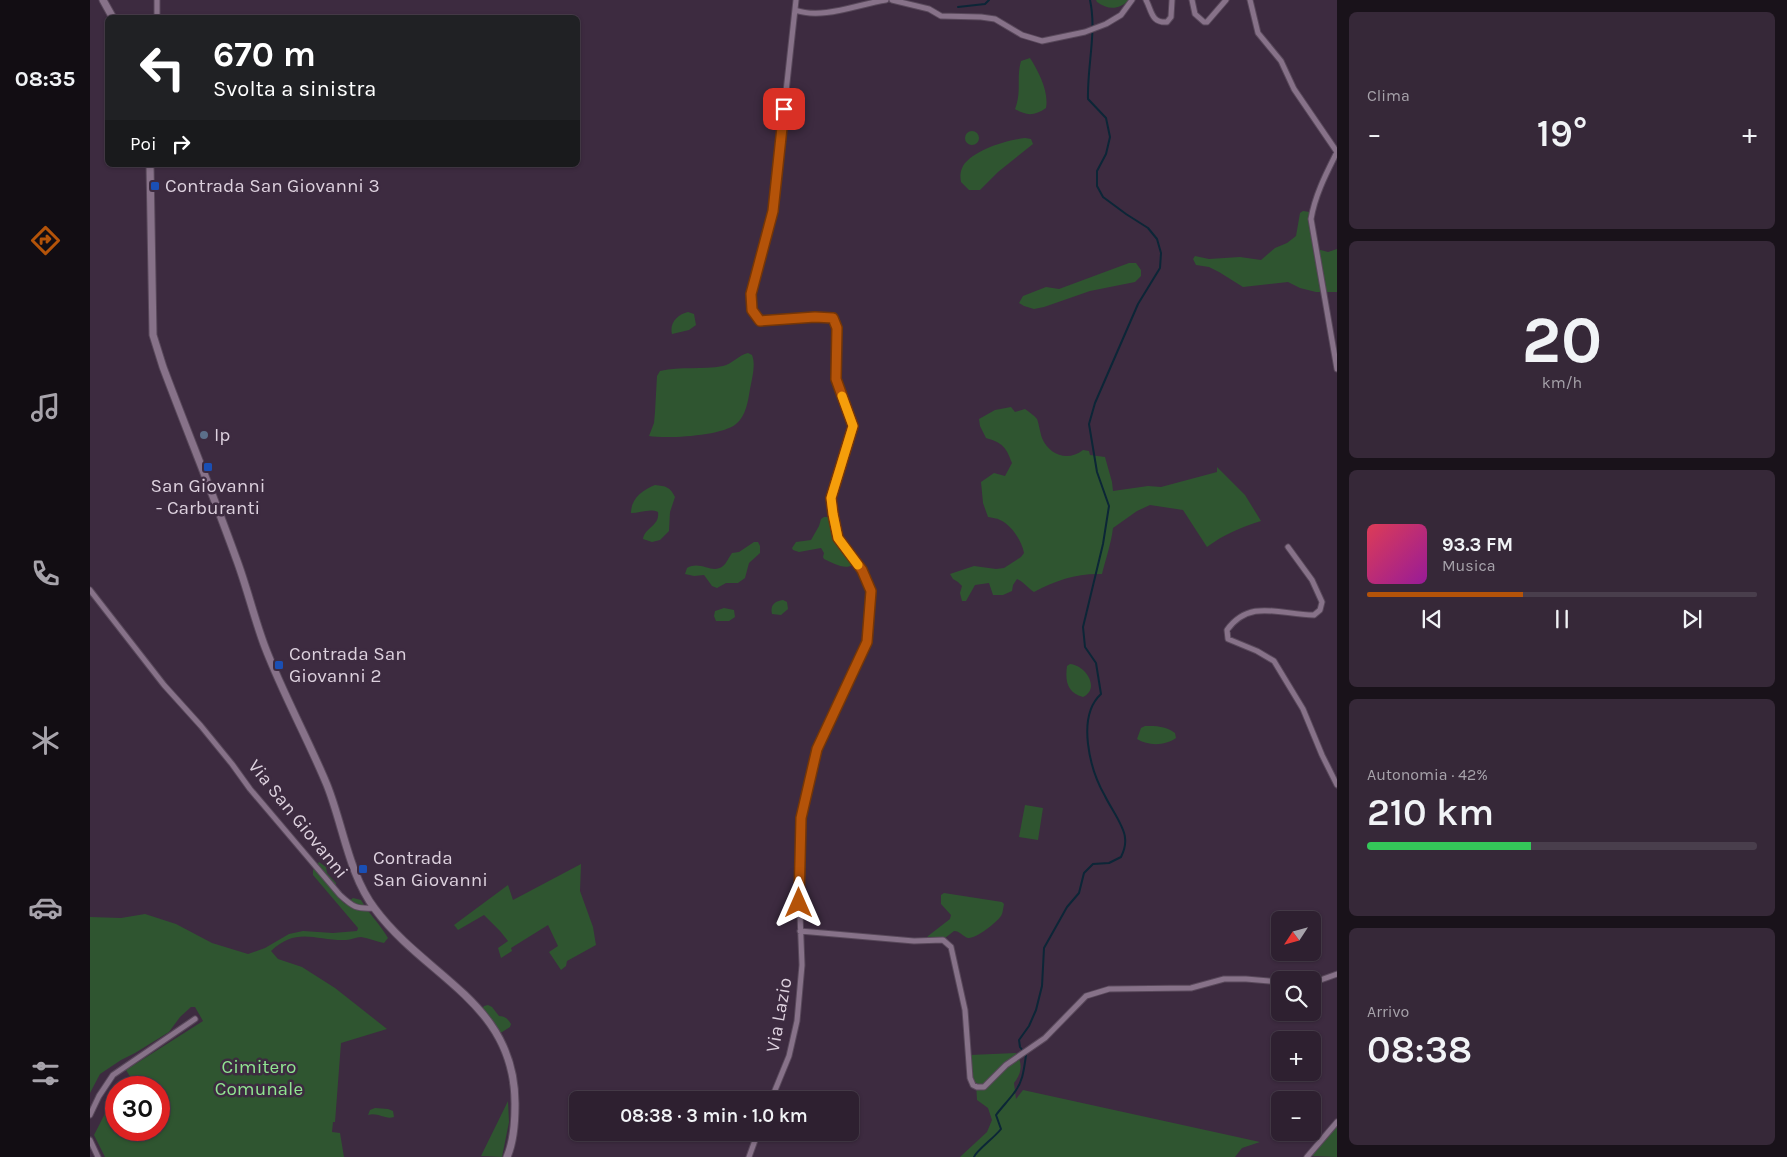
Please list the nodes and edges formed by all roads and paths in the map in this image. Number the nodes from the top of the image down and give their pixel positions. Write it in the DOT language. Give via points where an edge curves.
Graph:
graph roads {
  1 [pos="103,0"];
  2 [pos="157,0"];
  3 [pos="796,0"];
  4 [pos="886,0"];
  5 [pos="892,0"];
  6 [pos="1132,0"];
  7 [pos="1146,0"];
  8 [pos="1172,0"];
  9 [pos="1192,0"];
  10 [pos="1226,0"];
  11 [pos="1250,0"];
  12 [pos="795,10"];
  13 [pos="111,15"];
  14 [pos="157,15"];
  15 [pos="150,167"];
  16 [pos="1337,369"];
  17 [pos="1288,547"];
  18 [pos="90,590"];
  19 [pos="1337,785"];
  20 [pos="374,908"];
  21 [pos="800,931"];
  22 [pos="1337,974"];
  23 [pos="1321,980"];
  24 [pos="1271,981"];
  25 [pos="195,1019"];
  26 [pos="775,1091"];
  27 [pos="90,1115"];
  28 [pos="1337,1122"];
  29 [pos="90,1140"];
  30 [pos="755,1141"];
  31 [pos="98,1157"];
  32 [pos="507,1157"];
  33 [pos="749,1157"];
  34 [pos="1307,1157"];
  1 -- 13 [label="main road"];
  2 -- 14 [label="street"];
  3 -- 12 [label="street"];
  4 -- 12 [label="street" via="816,14"];
  5 -- 6 [label="street" via="929,9 942,16 995,20 1022,35 1042,41 1095,28 1121,15"];
  7 -- 8 [label="street" via="1154,20 1160,22 1167,22 1171,17"];
  9 -- 10 [label="street" via="1195,14 1204,22"];
  11 -- 16 [label="street" via="1258,34 1281,61 1294,88 1337,152 1324,177 1311,219"];
  12 -- 21 [label="street, Via Lazio" via="773,211 751,294 752,310 760,321 833,318 837,328 836,379 853,426 831,498 833,514 838,538 862,570 871,591 867,642 817,749 803,806"];
  15 -- 20 [label="main road" via="153,335 266,647 328,787 350,857"];
  17 -- 19 [label="street" via="1312,580 1322,602 1320,610 1314,615 1251,611 1234,619 1226,630 1228,639 1274,661 1303,710"];
  18 -- 20 [label="street, Via San Giovanni" via="164,685 340,895 353,907"];
  20 -- 32 [label="main road" via="408,946 470,998 499,1037 507,1054 515,1089 513,1134"];
  21 -- 24 [label="street" via="914,941 943,940 951,947 965,1010 970,1078 977,1087 984,1086 1006,1065 1057,1027 1086,996 1109,989 1191,988 1224,979"];
  21 -- 26 [label="street, Via Lazio" via="802,965 797,1021 789,1056"];
  22 -- 23 [label="street"];
  25 -- 27 [label="street" via="112,1075"];
  28 -- 34 [label="street"];
  29 -- 31 [label="street"];
  30 -- 33 [label="street"];
}
